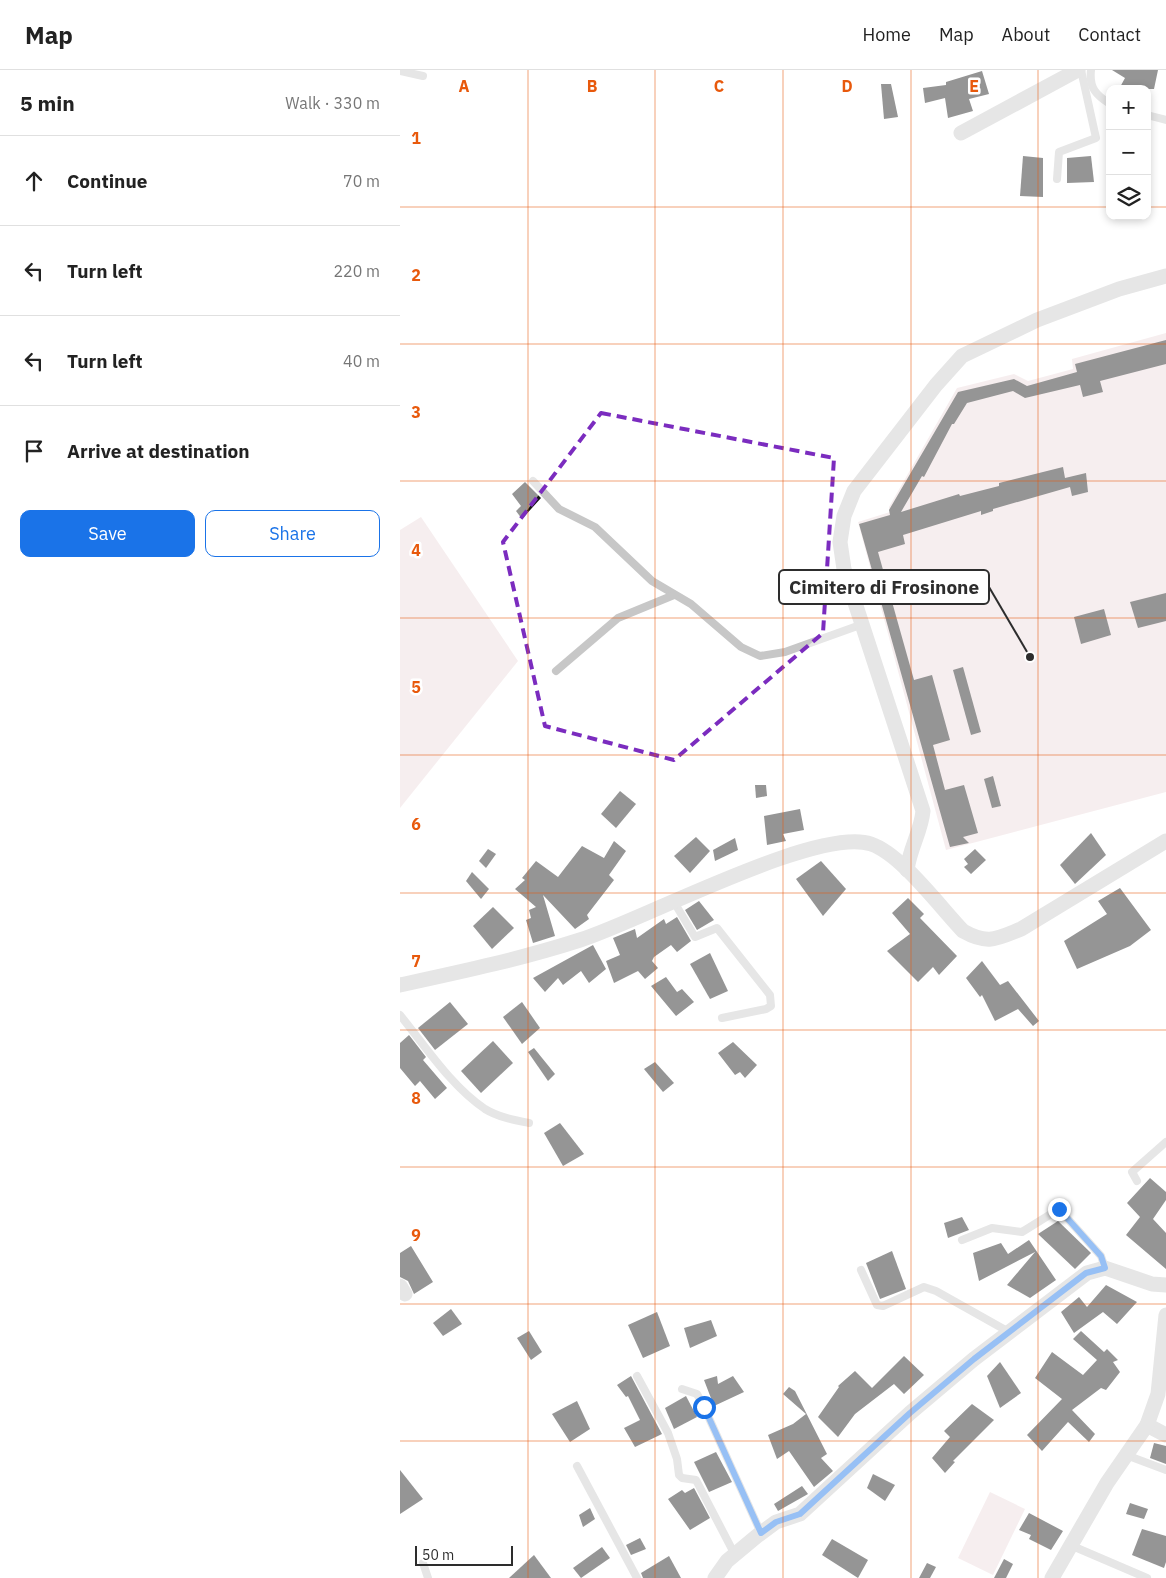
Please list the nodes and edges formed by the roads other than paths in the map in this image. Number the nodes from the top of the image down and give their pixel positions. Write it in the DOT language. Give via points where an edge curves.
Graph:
graph roads {
  1 [pos="1078,70"];
  2 [pos="1081,70"];
  3 [pos="1091,70"];
  4 [pos="400,71"];
  5 [pos="423,76"];
  6 [pos="1106,102"];
  7 [pos="1151,116"];
  8 [pos="1166,120"];
  9 [pos="961,133"];
  10 [pos="1056,178"];
  11 [pos="1166,276"];
  12 [pos="533,481"];
  13 [pos="674,595"];
  14 [pos="862,624"];
  15 [pos="556,672"];
  16 [pos="1166,841"];
  17 [pos="913,842"];
  18 [pos="877,846"];
  19 [pos="907,870"];
  20 [pos="674,902"];
  21 [pos="400,985"];
  22 [pos="400,1015"];
  23 [pos="722,1018"];
  24 [pos="529,1123"];
  25 [pos="1166,1142"];
  26 [pos="1137,1180"];
  27 [pos="962,1240"];
  28 [pos="1105,1268"];
  29 [pos="861,1270"];
  30 [pos="1166,1285"];
  31 [pos="1166,1315"];
  32 [pos="1009,1332"];
  33 [pos="1164,1340"];
  34 [pos="637,1376"];
  35 [pos="682,1388"];
  36 [pos="1147,1425"];
  37 [pos="1166,1435"];
  38 [pos="1126,1455"];
  39 [pos="577,1466"];
  40 [pos="1166,1470"];
  41 [pos="761,1533"];
  42 [pos="1070,1545"];
  43 [pos="735,1555"];
  44 [pos="423,1563"];
  45 [pos="428,1578"];
  46 [pos="637,1578"];
  47 [pos="715,1578"];
  48 [pos="1052,1578"];
  49 [pos="1147,1578"];
  1 -- 9 [label="street"];
  2 -- 10 [label="lane" via="1096,138 1059,152"];
  3 -- 6 [label="lane" via="1092,87 1097,96"];
  4 -- 5 [label="lane"];
  7 -- 8 [label="lane"];
  11 -- 14 [label="street" via="1119,289 1037,320 962,356 936,385 854,492 844,516 840,542 844,569"];
  12 -- 13 [label="lane" via="559,509 595,528 652,581"];
  13 -- 14 [label="lane" via="691,604 741,647 760,656 785,652"];
  13 -- 15 [label="lane" via="618,618"];
  14 -- 17 [label="street" via="923,811 922,827"];
  16 -- 19 [label="street" via="1021,929 996,939 978,939 963,931"];
  17 -- 18 [label="street"];
  17 -- 19 [label="street"];
  18 -- 19 [label="street"];
  18 -- 20 [label="street" via="840,842 812,847"];
  20 -- 21 [label="street" via="581,940"];
  20 -- 23 [label="lane" via="695,937 718,928 770,995 771,1006 766,1009"];
  22 -- 24 [label="lane" via="464,1093 487,1110"];
  25 -- 26 [label="lane" via="1132,1172"];
  27 -- 28 [label="lane" via="992,1228 1022,1232 1059,1209 1101,1256"];
  28 -- 30 [label="street" via="1152,1284"];
  28 -- 32 [label="street" via="1086,1273"];
  29 -- 32 [label="lane" via="877,1305 883,1306 924,1287"];
  31 -- 33 [label="street"];
  32 -- 41 [label="street" via="910,1413 800,1514 776,1522"];
  33 -- 36 [label="street" via="1158,1394"];
  34 -- 43 [label="lane" via="668,1433 679,1475 696,1480"];
  35 -- 41 [label="lane" via="697,1394"];
  36 -- 37 [label="street"];
  36 -- 38 [label="street"];
  38 -- 40 [label="lane"];
  38 -- 42 [label="street"];
  39 -- 46 [label="lane"];
  41 -- 43 [label="street"];
  42 -- 48 [label="street"];
  42 -- 49 [label="lane"];
  43 -- 47 [label="street"];
  44 -- 45 [label="lane"];
}
